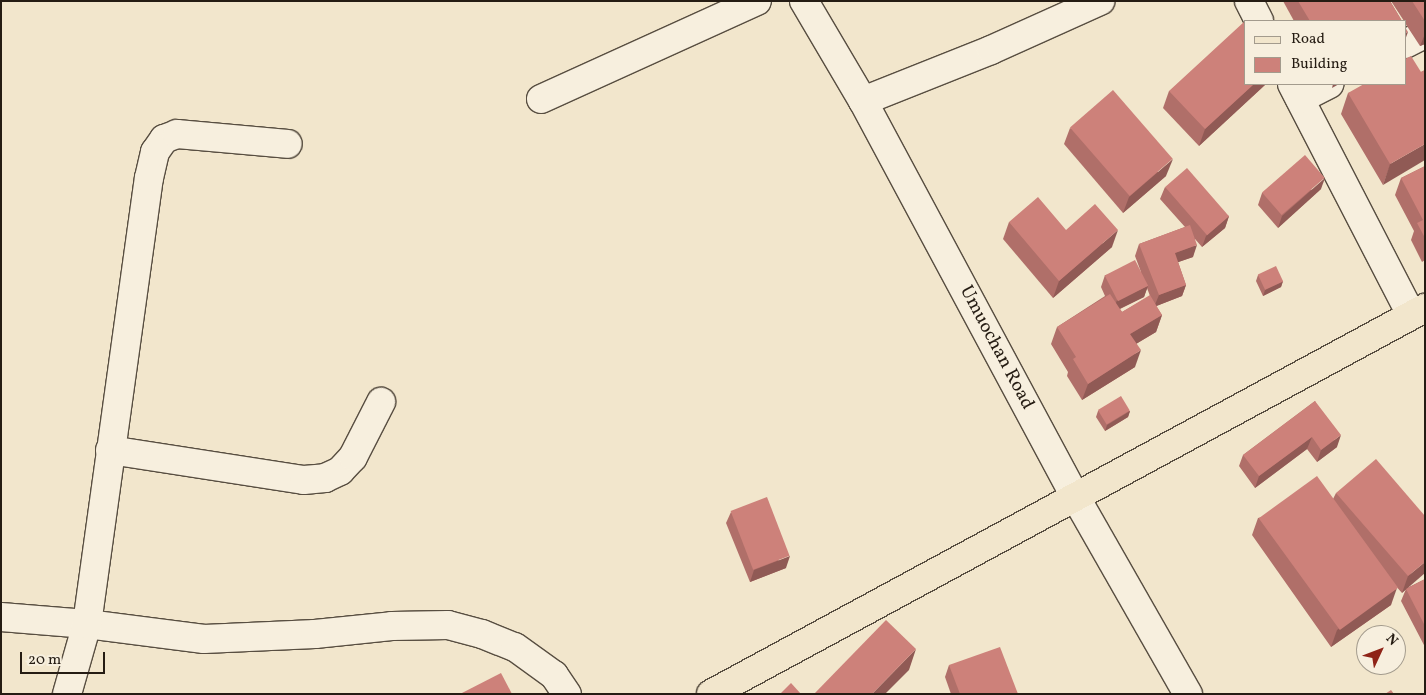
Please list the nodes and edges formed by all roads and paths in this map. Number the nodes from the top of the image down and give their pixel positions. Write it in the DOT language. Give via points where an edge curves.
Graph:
graph roads {
  1 [pos="757,1"];
  2 [pos="804,1"];
  3 [pos="1100,1"];
  4 [pos="1249,1"];
  5 [pos="1258,20"];
  6 [pos="1425,34"];
  7 [pos="1406,44"];
  8 [pos="1323,85"];
  9 [pos="1296,91"];
  10 [pos="541,99"];
  11 [pos="863,101"];
  12 [pos="288,144"];
  13 [pos="1418,312"];
  14 [pos="381,402"];
  15 [pos="110,450"];
  16 [pos="1075,496"];
  17 [pos="1,617"];
  18 [pos="87,624"];
  19 [pos="67,694"];
  20 [pos="567,694"];
  21 [pos="711,694"];
  22 [pos="1188,694"];
  1 -- 10 [label="street"];
  2 -- 11 [label="street, Umuochan Road"];
  3 -- 11 [label="street" via="991,50"];
  4 -- 5 [label="street"];
  6 -- 7 [label="street"];
  8 -- 9 [label="street"];
  9 -- 13 [label="street"];
  11 -- 16 [label="street, Umuochan Road"];
  12 -- 15 [label="street" via="177,134 164,139 154,152"];
  13 -- 16 [label="main road"];
  14 -- 15 [label="street" via="354,458 340,471 325,478 304,480"];
  15 -- 18 [label="street"];
  16 -- 21 [label="main road"];
  16 -- 22 [label="street, Umuochan Road"];
  17 -- 18 [label="street"];
  18 -- 19 [label="street"];
  18 -- 20 [label="street" via="204,639 448,625 515,647 554,675"];
}
